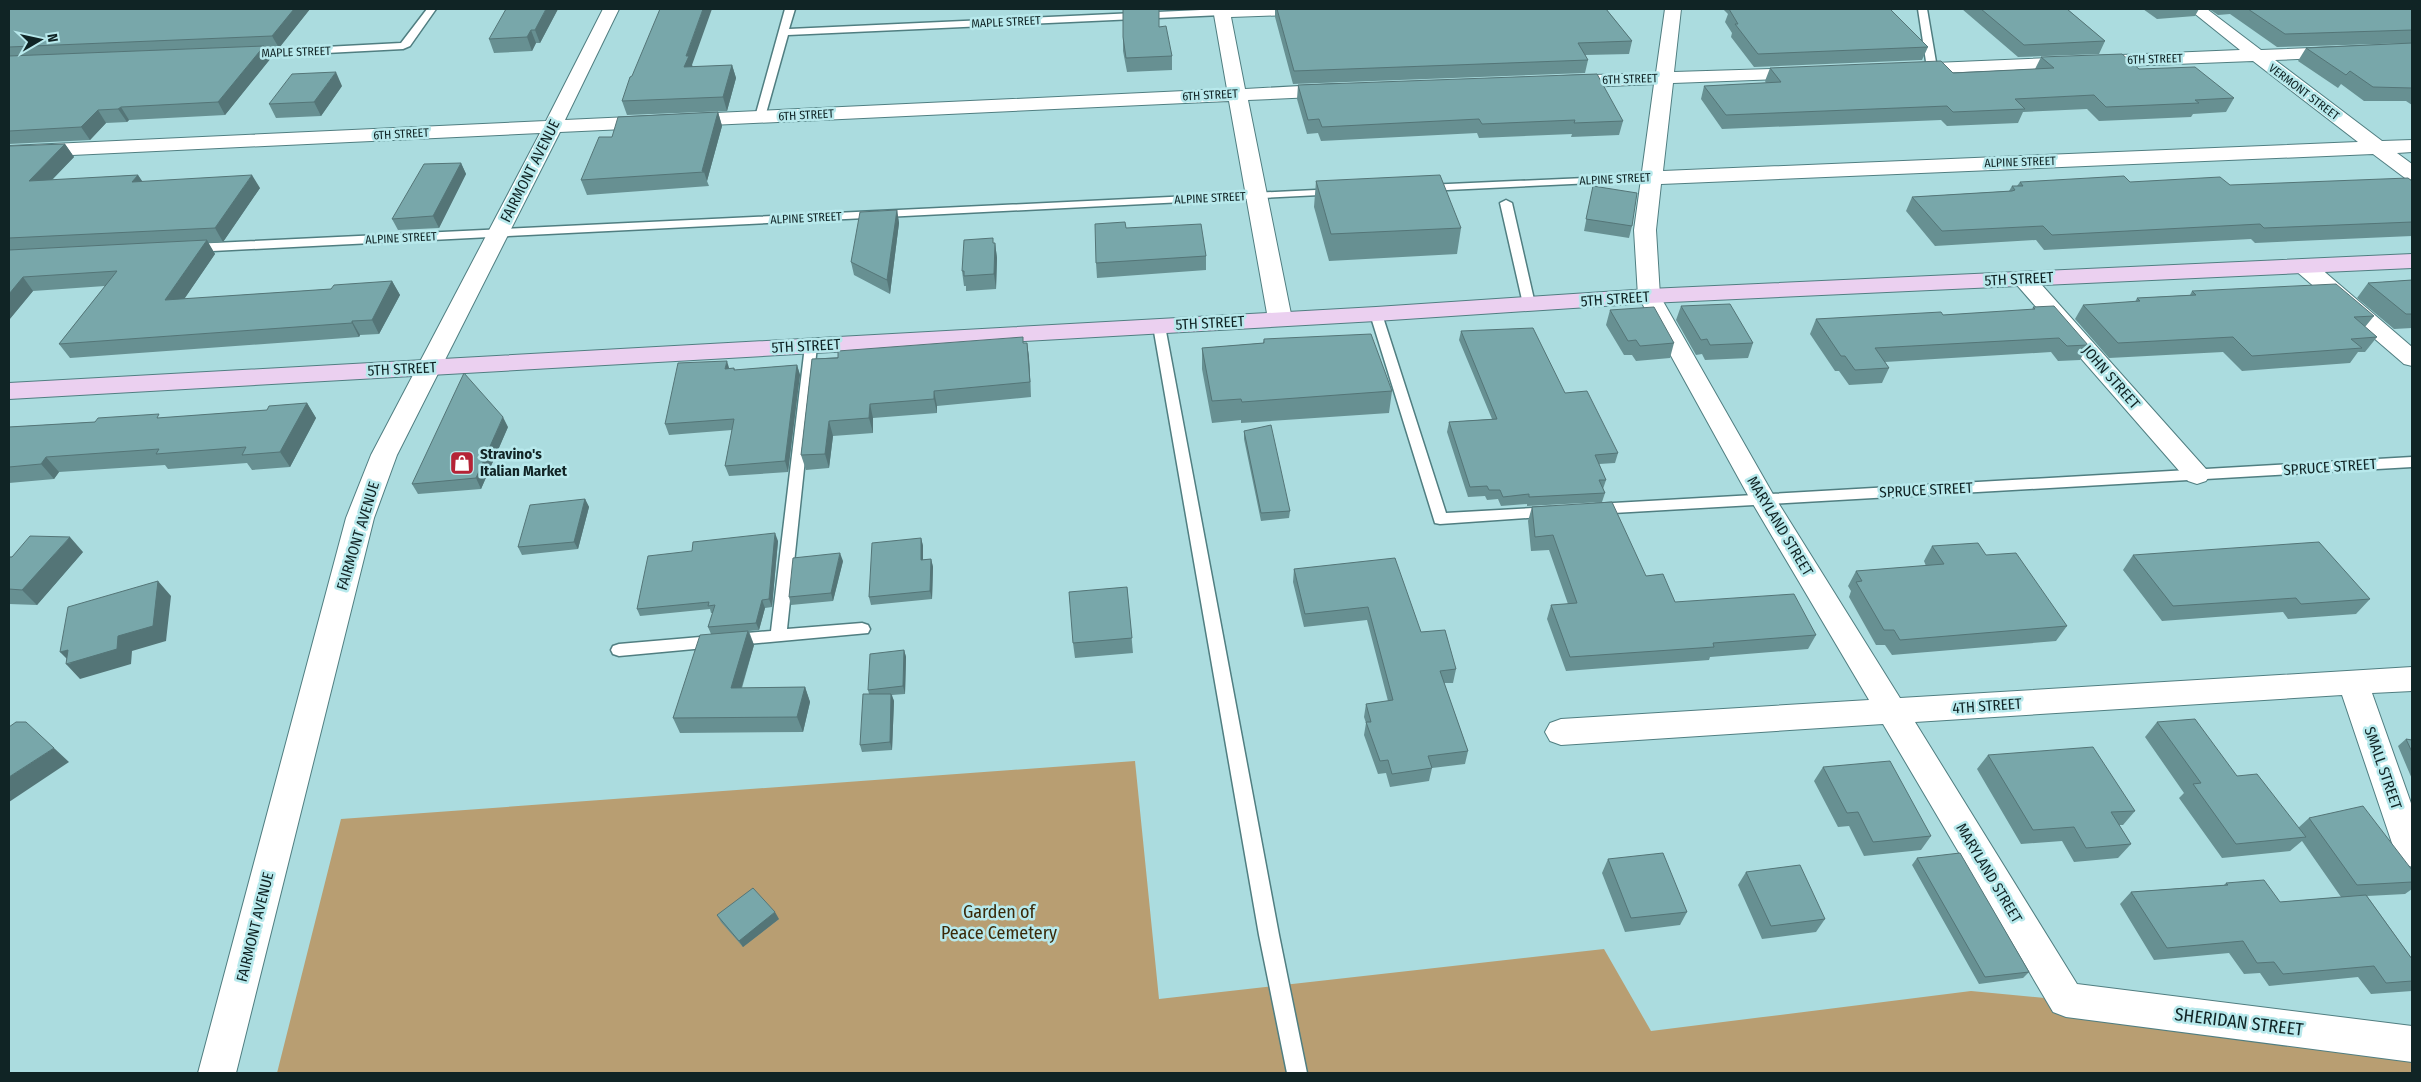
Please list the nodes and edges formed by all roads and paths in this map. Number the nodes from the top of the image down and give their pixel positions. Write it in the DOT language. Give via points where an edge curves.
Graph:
graph roads {
  1 [pos="431,9"];
  2 [pos="611,9"];
  3 [pos="790,9"];
  4 [pos="1317,9"];
  5 [pos="1673,9"];
  6 [pos="1922,9"];
  7 [pos="2197,9"];
  8 [pos="1221,11"];
  9 [pos="784,32"];
  10 [pos="2412,49"];
  11 [pos="238,54"];
  12 [pos="2255,55"];
  13 [pos="1932,68"];
  14 [pos="1892,69"];
  15 [pos="1823,72"];
  16 [pos="1666,78"];
  17 [pos="1546,82"];
  18 [pos="1357,89"];
  19 [pos="1237,94"];
  20 [pos="760,117"];
  21 [pos="553,126"];
  22 [pos="2412,146"];
  23 [pos="2376,147"];
  24 [pos="9,152"];
  25 [pos="2412,174"];
  26 [pos="1652,178"];
  27 [pos="1415,189"];
  28 [pos="1346,192"];
  29 [pos="1257,196"];
  30 [pos="1506,204"];
  31 [pos="499,233"];
  32 [pos="181,249"];
  33 [pos="2412,260"];
  34 [pos="2304,266"];
  35 [pos="2024,279"];
  36 [pos="1649,296"];
  37 [pos="1529,304"];
  38 [pos="1376,314"];
  39 [pos="1280,319"];
  40 [pos="1159,326"];
  41 [pos="811,346"];
  42 [pos="2412,358"];
  43 [pos="429,368"];
  44 [pos="9,391"];
  45 [pos="2412,462"];
  46 [pos="2197,475"];
  47 [pos="1764,499"];
  48 [pos="862,629"];
  49 [pos="778,636"];
  50 [pos="619,650"];
  51 [pos="2412,680"];
  52 [pos="2353,683"];
  53 [pos="1892,712"];
  54 [pos="1561,732"];
  55 [pos="2412,852"];
  56 [pos="2066,1000"];
  57 [pos="2412,1044"];
  58 [pos="217,1073"];
  59 [pos="1297,1073"];
  1 -- 11 [label="lane, MAPLE STREET" via="403,46"];
  2 -- 21 [label="street, FAIRMONT AVENUE"];
  3 -- 9 [label="lane"];
  4 -- 8 [label="street, MAPLE STREET"];
  5 -- 16 [label="street, MARYLAND STREET"];
  6 -- 13 [label="lane"];
  7 -- 12 [label="street, VERMONT STREET"];
  8 -- 9 [label="lane, MAPLE STREET"];
  8 -- 19 [label="street"];
  9 -- 20 [label="lane"];
  10 -- 12 [label="street, 6TH STREET"];
  12 -- 13 [label="street, 6TH STREET"];
  12 -- 23 [label="street, VERMONT STREET"];
  13 -- 14 [label="street, 6TH STREET"];
  15 -- 16 [label="street, 6TH STREET"];
  16 -- 17 [label="street, 6TH STREET"];
  16 -- 26 [label="street, MARYLAND STREET"];
  18 -- 19 [label="street, 6TH STREET"];
  19 -- 20 [label="street, 6TH STREET"];
  19 -- 29 [label="street"];
  20 -- 21 [label="street, 6TH STREET"];
  21 -- 24 [label="street, 6TH STREET"];
  21 -- 31 [label="street, FAIRMONT AVENUE"];
  22 -- 23 [label="street, ALPINE STREET"];
  23 -- 25 [label="street, VERMONT STREET"];
  23 -- 26 [label="street, ALPINE STREET"];
  26 -- 27 [label="lane, ALPINE STREET"];
  26 -- 36 [label="street, MARYLAND STREET" via="1645,230"];
  28 -- 29 [label="lane, ALPINE STREET"];
  29 -- 31 [label="lane, ALPINE STREET"];
  29 -- 39 [label="street"];
  30 -- 37 [label="lane"];
  31 -- 32 [label="lane, ALPINE STREET"];
  31 -- 43 [label="street, FAIRMONT AVENUE"];
  33 -- 34 [label="street, 5TH STREET"];
  34 -- 35 [label="street, 5TH STREET"];
  34 -- 42 [label="street"];
  35 -- 36 [label="street, 5TH STREET"];
  35 -- 46 [label="street, JOHN STREET"];
  36 -- 37 [label="street, 5TH STREET"];
  36 -- 47 [label="street, MARYLAND STREET"];
  37 -- 38 [label="street, 5TH STREET"];
  38 -- 39 [label="street, 5TH STREET"];
  38 -- 47 [label="lane, SPRUCE STREET" via="1440,519"];
  39 -- 40 [label="street, 5TH STREET"];
  40 -- 41 [label="street, 5TH STREET"];
  40 -- 59 [label="lane"];
  41 -- 43 [label="street, 5TH STREET"];
  41 -- 49 [label="lane"];
  43 -- 44 [label="street, 5TH STREET"];
  43 -- 58 [label="street, FAIRMONT AVENUE" via="384,455 360,518"];
  45 -- 46 [label="lane, SPRUCE STREET"];
  46 -- 47 [label="lane, SPRUCE STREET"];
  47 -- 53 [label="street, MARYLAND STREET"];
  48 -- 49 [label="lane"];
  49 -- 50 [label="lane"];
  51 -- 52 [label="street, 4TH STREET"];
  52 -- 53 [label="street, 4TH STREET"];
  52 -- 55 [label="street, SMALL STREET"];
  53 -- 54 [label="street, 4TH STREET"];
  53 -- 56 [label="street, MARYLAND STREET"];
  56 -- 57 [label="street, SHERIDAN STREET"];
}
